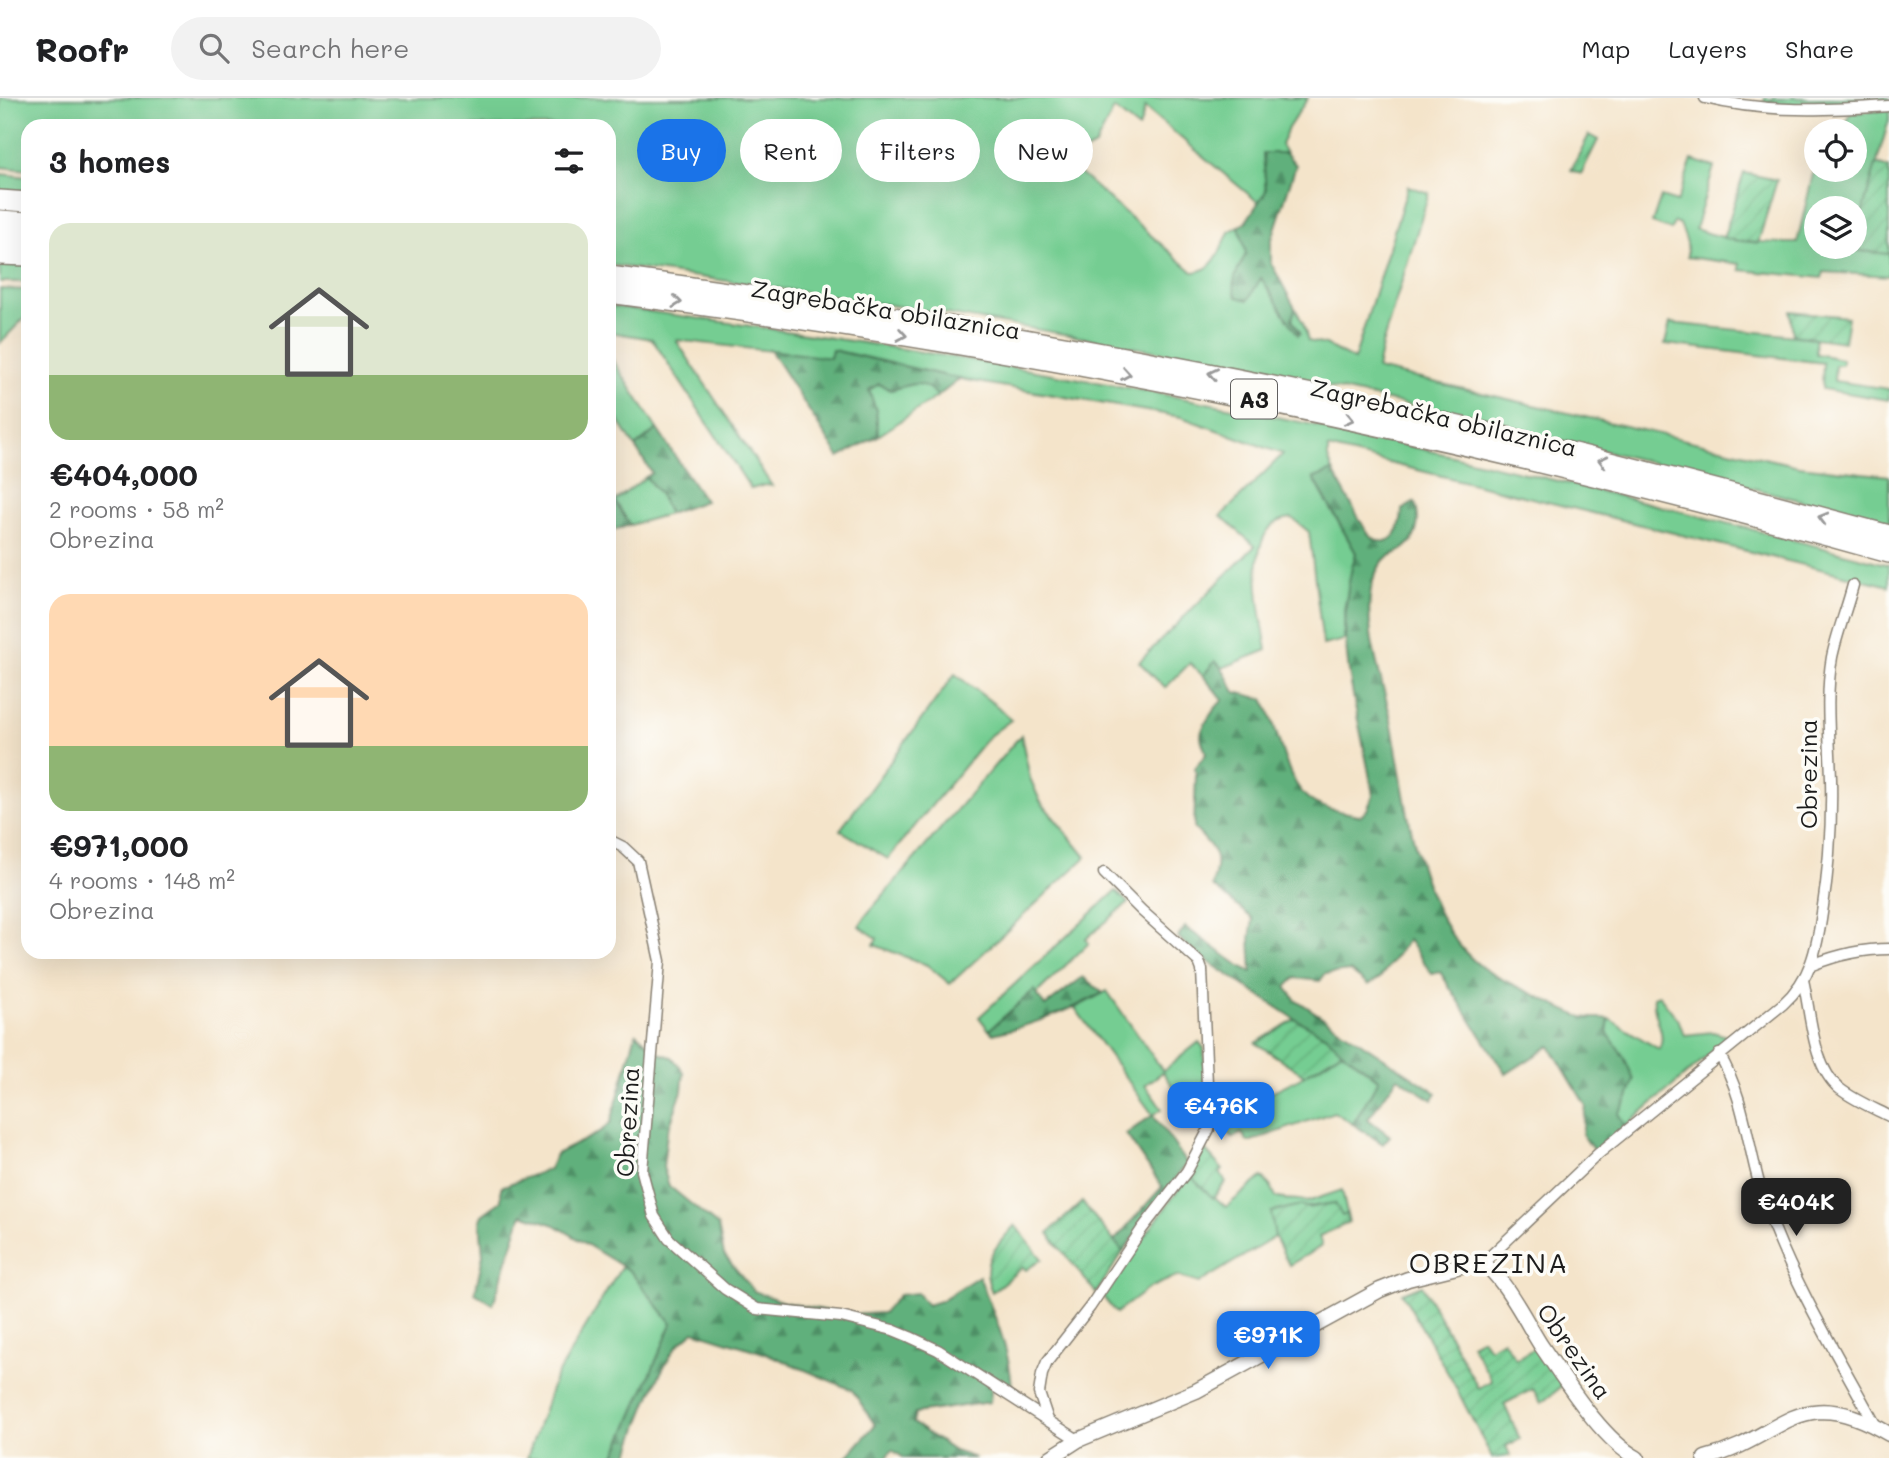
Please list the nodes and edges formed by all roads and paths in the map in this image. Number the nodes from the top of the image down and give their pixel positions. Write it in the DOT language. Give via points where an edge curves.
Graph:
graph roads {
  1 [pos="1705,98"];
  2 [pos="1889,106"];
  3 [pos="0,200"];
  4 [pos="21,202"];
  5 [pos="0,220"];
  6 [pos="21,222"];
  7 [pos="0,237"];
  8 [pos="21,238"];
  9 [pos="0,255"];
  10 [pos="21,256"];
  11 [pos="616,277"];
  12 [pos="616,294"];
  13 [pos="1889,535"];
  14 [pos="1889,553"];
  15 [pos="1853,585"];
  16 [pos="616,843"];
  17 [pos="1104,873"];
  18 [pos="1889,949"];
  19 [pos="1812,965"];
  20 [pos="1803,980"];
  21 [pos="1719,1054"];
  22 [pos="1889,1116"];
  23 [pos="1483,1263"];
  24 [pos="1048,1420"];
  25 [pos="1875,1426"];
  26 [pos="1889,1434"];
  27 [pos="1078,1440"];
  28 [pos="1050,1458"];
  29 [pos="1637,1458"];
  30 [pos="1705,1458"];
  1 -- 2 [label="street" via="1768,109"];
  3 -- 4 [label="highway"];
  5 -- 6 [label="highway"];
  7 -- 8 [label="highway"];
  9 -- 10 [label="highway"];
  13 -- 11 [label="highway, Zagrebačka obilaznica / A3, one-way" via="1506,437 1174,366 840,308"];
  12 -- 14 [label="highway, Zagrebačka obilaznica / A3, one-way" via="840,325 1184,385 1505,454"];
  15 -- 19 [label="street, Obrezina" via="1832,657 1829,855"];
  16 -- 24 [label="street, Obrezina" via="638,861 660,961 642,1171 654,1216 669,1239 725,1290 757,1309 841,1317 893,1330 938,1350"];
  17 -- 24 [label="street" via="1199,962 1209,1129 1187,1171 1046,1362 1039,1393"];
  18 -- 19 [label="street" via="1838,955"];
  19 -- 20 [label="street, Obrezina"];
  20 -- 21 [label="street, Obrezina" via="1783,1004"];
  20 -- 22 [label="street" via="1819,1056 1829,1076 1850,1096"];
  21 -- 23 [label="street, Obrezina" via="1598,1154"];
  21 -- 25 [label="street" via="1743,1111 1776,1235"];
  23 -- 27 [label="street" via="1408,1279 1380,1290 1196,1391"];
  23 -- 29 [label="street, Obrezina" via="1599,1424"];
  24 -- 27 [label="street, Obrezina"];
  25 -- 26 [label="street"];
  25 -- 30 [label="street" via="1848,1415 1812,1410"];
  27 -- 28 [label="street"];
}
